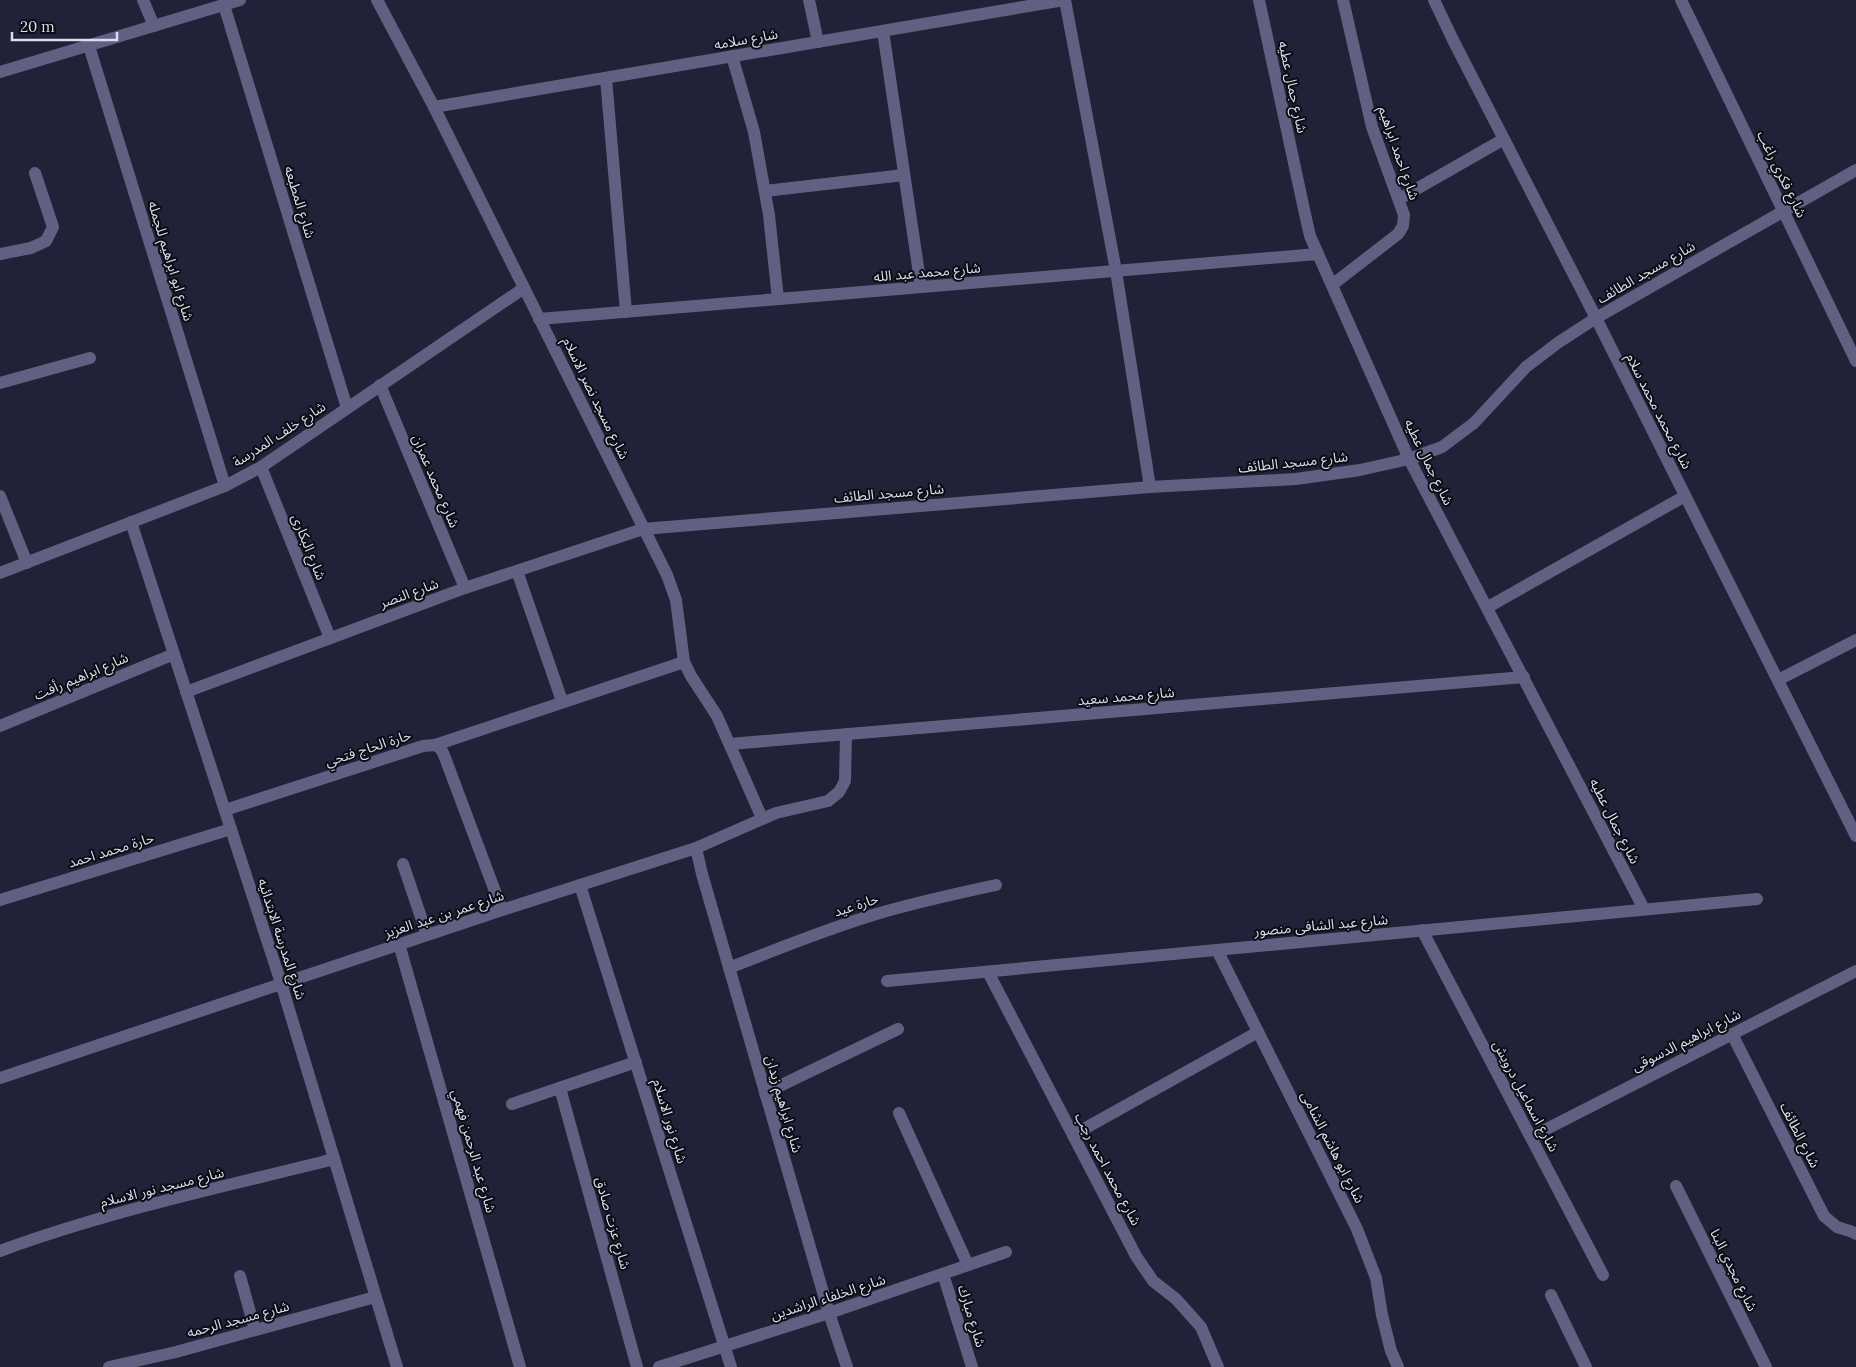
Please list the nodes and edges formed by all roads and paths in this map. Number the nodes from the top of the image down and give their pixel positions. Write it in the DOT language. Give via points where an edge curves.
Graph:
graph roads {
  1 [pos="143,0"];
  2 [pos="240,0"];
  3 [pos="377,0"];
  4 [pos="809,0"];
  5 [pos="1064,0"];
  6 [pos="1259,0"];
  7 [pos="1343,0"];
  8 [pos="1434,0"];
  9 [pos="1681,0"];
  10 [pos="224,5"];
  11 [pos="154,26"];
  12 [pos="883,31"];
  13 [pos="818,42"];
  14 [pos="89,46"];
  15 [pos="732,56"];
  16 [pos="0,71"];
  17 [pos="606,78"];
  18 [pos="434,107"];
  19 [pos="1504,139"];
  20 [pos="1856,170"];
  21 [pos="35,173"];
  22 [pos="904,175"];
  23 [pos="765,191"];
  24 [pos="1399,198"];
  25 [pos="1784,212"];
  26 [pos="0,254"];
  27 [pos="1318,254"];
  28 [pos="1116,271"];
  29 [pos="1332,286"];
  30 [pos="524,288"];
  31 [pos="921,288"];
  32 [pos="778,299"];
  33 [pos="626,312"];
  34 [pos="1596,318"];
  35 [pos="539,319"];
  36 [pos="90,358"];
  37 [pos="1856,361"];
  38 [pos="0,383"];
  39 [pos="380,385"];
  40 [pos="347,408"];
  41 [pos="1409,459"];
  42 [pos="261,467"];
  43 [pos="225,486"];
  44 [pos="1150,487"];
  45 [pos="0,496"];
  46 [pos="1685,496"];
  47 [pos="131,522"];
  48 [pos="644,529"];
  49 [pos="26,563"];
  50 [pos="517,571"];
  51 [pos="0,573"];
  52 [pos="465,588"];
  53 [pos="1488,608"];
  54 [pos="330,638"];
  55 [pos="1856,640"];
  56 [pos="174,654"];
  57 [pos="684,662"];
  58 [pos="1524,678"];
  59 [pos="1778,680"];
  60 [pos="186,692"];
  61 [pos="562,701"];
  62 [pos="0,726"];
  63 [pos="846,734"];
  64 [pos="730,744"];
  65 [pos="435,745"];
  66 [pos="225,810"];
  67 [pos="762,818"];
  68 [pos="231,829"];
  69 [pos="1856,836"];
  70 [pos="696,848"];
  71 [pos="403,864"];
  72 [pos="580,885"];
  73 [pos="996,885"];
  74 [pos="1757,898"];
  75 [pos="0,900"];
  76 [pos="1644,909"];
  77 [pos="502,910"];
  78 [pos="1422,930"];
  79 [pos="428,935"];
  80 [pos="399,944"];
  81 [pos="1217,950"];
  82 [pos="729,968"];
  83 [pos="1856,971"];
  84 [pos="988,972"];
  85 [pos="887,981"];
  86 [pos="281,983"];
  87 [pos="898,1029"];
  88 [pos="1258,1032"];
  89 [pos="1732,1034"];
  90 [pos="636,1062"];
  91 [pos="0,1078"];
  92 [pos="560,1088"];
  93 [pos="765,1092"];
  94 [pos="512,1104"];
  95 [pos="899,1114"];
  96 [pos="1073,1135"];
  97 [pos="1531,1137"];
  98 [pos="334,1159"];
  99 [pos="1676,1186"];
  100 [pos="1856,1234"];
  101 [pos="0,1251"];
  102 [pos="1006,1252"];
  103 [pos="968,1265"];
  104 [pos="943,1274"];
  105 [pos="1603,1275"];
  106 [pos="240,1276"];
  107 [pos="1551,1295"];
  108 [pos="375,1297"];
  109 [pos="829,1313"];
  110 [pos="255,1330"];
  111 [pos="724,1346"];
  112 [pos="109,1367"];
  113 [pos="397,1367"];
  114 [pos="520,1367"];
  115 [pos="638,1367"];
  116 [pos="659,1367"];
  117 [pos="731,1367"];
  118 [pos="846,1367"];
  119 [pos="972,1367"];
  120 [pos="1218,1367"];
  121 [pos="1398,1367"];
  122 [pos="1586,1367"];
  123 [pos="1766,1367"];
  1 -- 11 [label="street"];
  2 -- 10 [label="street"];
  3 -- 18 [label="street, شارع مسجد نصر الاسلام"];
  4 -- 13 [label="street"];
  5 -- 12 [label="street, شارع سلامه"];
  5 -- 28 [label="street"];
  6 -- 27 [label="street, شارع جمال عطيه" via="1310,236"];
  7 -- 24 [label="street, شارع احمد ابراهيم" via="1372,127"];
  8 -- 19 [label="street, شارع محمد محمد سلام"];
  9 -- 25 [label="street, شارع فكري راغب"];
  10 -- 11 [label="street"];
  10 -- 40 [label="street, شارع المطبعه"];
  11 -- 14 [label="street"];
  12 -- 13 [label="street, شارع سلامه"];
  12 -- 22 [label="street"];
  13 -- 15 [label="street, شارع سلامه"];
  14 -- 16 [label="street"];
  14 -- 43 [label="street, شارع ابو ابراهيم للجمله"];
  15 -- 17 [label="street, شارع سلامه"];
  15 -- 23 [label="street" via="754,132"];
  17 -- 18 [label="street, شارع سلامه"];
  17 -- 33 [label="street"];
  18 -- 30 [label="street, شارع مسجد نصر الاسلام"];
  19 -- 24 [label="street"];
  19 -- 34 [label="street, شارع محمد محمد سلام"];
  20 -- 25 [label="street, شارع مسجد الطائف"];
  21 -- 26 [label="street" via="53,227 46,240 31,248"];
  22 -- 23 [label="street"];
  22 -- 31 [label="street"];
  23 -- 32 [label="street"];
  24 -- 29 [label="street, شارع احمد ابراهيم" via="1404,215 1398,234"];
  25 -- 34 [label="street, شارع مسجد الطائف"];
  25 -- 37 [label="street, شارع فكري راغب"];
  27 -- 28 [label="street, شارع محمد عبد الله"];
  27 -- 29 [label="street, شارع جمال عطيه"];
  28 -- 31 [label="street, شارع محمد عبد الله"];
  28 -- 44 [label="street"];
  29 -- 41 [label="street, شارع جمال عطيه"];
  30 -- 35 [label="street, شارع مسجد نصر الاسلام"];
  30 -- 39 [label="street, شارع خلف المدرسة"];
  31 -- 32 [label="street, شارع محمد عبد الله"];
  32 -- 33 [label="street, شارع محمد عبد الله"];
  33 -- 35 [label="street, شارع محمد عبد الله"];
  34 -- 41 [label="street, شارع مسجد الطائف" via="1526,367 1474,424 1442,447"];
  34 -- 46 [label="street, شارع محمد محمد سلام"];
  35 -- 48 [label="street, شارع مسجد نصر الاسلام"];
  36 -- 38 [label="street"];
  39 -- 40 [label="street, شارع خلف المدرسة"];
  39 -- 52 [label="street, شارع محمد عمران"];
  40 -- 42 [label="street, شارع خلف المدرسة"];
  41 -- 44 [label="street, شارع مسجد الطائف" via="1296,479"];
  41 -- 53 [label="street, شارع جمال عطيه"];
  42 -- 43 [label="street, شارع خلف المدرسة"];
  42 -- 54 [label="street, شارع البكارى"];
  43 -- 47 [label="street, شارع خلف المدرسة"];
  44 -- 48 [label="street, شارع مسجد الطائف"];
  45 -- 49 [label="street"];
  46 -- 53 [label="street"];
  46 -- 59 [label="street, شارع محمد محمد سلام"];
  47 -- 49 [label="street, شارع خلف المدرسة"];
  47 -- 56 [label="street, شارع المدرسة الابتدائيه"];
  48 -- 50 [label="street, شارع النصر"];
  48 -- 57 [label="street, شارع مسجد نصر الاسلام" via="676,600"];
  49 -- 51 [label="street, شارع خلف المدرسة"];
  50 -- 52 [label="street, شارع النصر"];
  50 -- 61 [label="street"];
  52 -- 54 [label="street, شارع النصر"];
  53 -- 58 [label="street, شارع جمال عطيه"];
  54 -- 60 [label="street, شارع النصر"];
  55 -- 59 [label="street"];
  56 -- 60 [label="street, شارع المدرسة الابتدائيه"];
  56 -- 62 [label="street, شارع ابراهيم رأفت"];
  57 -- 61 [label="street, حارة الحاج فتحي"];
  57 -- 64 [label="street, شارع مسجد نصر الاسلام"];
  58 -- 63 [label="street, شارع محمد سعيد"];
  58 -- 76 [label="street, شارع جمال عطيه"];
  59 -- 69 [label="street, شارع محمد محمد سلام"];
  60 -- 66 [label="street, شارع المدرسة الابتدائيه"];
  61 -- 65 [label="street, حارة الحاج فتحي"];
  63 -- 64 [label="street, شارع محمد سعيد"];
  63 -- 67 [label="street, شارع عمر بن عبد العزيز" via="845,781 839,792 828,801"];
  64 -- 67 [label="street, شارع مسجد نصر الاسلام"];
  65 -- 66 [label="street, حارة الحاج فتحي" via="423,746"];
  65 -- 77 [label="street" via="444,755"];
  66 -- 68 [label="street, شارع المدرسة الابتدائيه"];
  67 -- 70 [label="street, شارع عمر بن عبد العزيز"];
  68 -- 75 [label="street, حارة محمد احمد"];
  68 -- 86 [label="street, شارع المدرسة الابتدائيه"];
  70 -- 72 [label="street, شارع عمر بن عبد العزيز"];
  70 -- 82 [label="street, شارع ابراهيم زيدان"];
  71 -- 79 [label="street"];
  72 -- 77 [label="street, شارع عمر بن عبد العزيز"];
  72 -- 90 [label="street, شارع نور الاسلام"];
  73 -- 82 [label="street, حارة عيد" via="872,915"];
  74 -- 76 [label="street, شارع عبد الشافى منصور"];
  76 -- 78 [label="street, شارع عبد الشافى منصور"];
  77 -- 79 [label="street, شارع عمر بن عبد العزيز"];
  78 -- 81 [label="street, شارع عبد الشافى منصور"];
  78 -- 97 [label="street, شارع اسماعيل درويش"];
  79 -- 80 [label="street, شارع عمر بن عبد العزيز"];
  80 -- 86 [label="street, شارع عمر بن عبد العزيز"];
  80 -- 114 [label="street, شارع عبد الرحمن فهمي"];
  81 -- 84 [label="street, شارع عبد الشافى منصور"];
  81 -- 88 [label="street, شارع ابو هاشم الشامى"];
  82 -- 93 [label="street, شارع ابراهيم زيدان"];
  83 -- 89 [label="street, شارع ابراهيم الدسوقى"];
  84 -- 85 [label="street, شارع عبد الشافى منصور"];
  84 -- 96 [label="street, شارع محمد احمد رجب"];
  86 -- 91 [label="street, شارع عمر بن عبد العزيز"];
  86 -- 98 [label="street, شارع المدرسة الابتدائيه"];
  87 -- 93 [label="street"];
  88 -- 96 [label="street"];
  88 -- 121 [label="street, شارع ابو هاشم الشامى" via="1357,1229 1376,1278 1382,1315"];
  89 -- 97 [label="street, شارع ابراهيم الدسوقى"];
  89 -- 100 [label="street, شارع الطائف" via="1824,1216 1837,1227"];
  90 -- 92 [label="street"];
  90 -- 111 [label="street, شارع نور الاسلام"];
  92 -- 94 [label="street"];
  92 -- 115 [label="street, شارع عزت صادق"];
  93 -- 109 [label="street, شارع ابراهيم زيدان"];
  95 -- 103 [label="street"];
  96 -- 120 [label="street, شارع محمد احمد رجب" via="1136,1256 1153,1281 1176,1299 1201,1327"];
  97 -- 105 [label="street, شارع اسماعيل درويش"];
  98 -- 101 [label="street, شارع مسجد نور الاسلام" via="97,1219"];
  98 -- 108 [label="street, شارع المدرسة الابتدائيه"];
  99 -- 123 [label="street, شارع مجدي البنا"];
  102 -- 103 [label="street, شارع الخلفاء الراشدين"];
  103 -- 104 [label="street, شارع الخلفاء الراشدين"];
  104 -- 109 [label="street, شارع الخلفاء الراشدين"];
  104 -- 119 [label="street, شارع مبارك"];
  106 -- 110 [label="street"];
  107 -- 122 [label="street"];
  108 -- 110 [label="street, شارع مسجد الرحمه"];
  108 -- 113 [label="street, شارع المدرسة الابتدائيه"];
  109 -- 111 [label="street, شارع الخلفاء الراشدين"];
  109 -- 118 [label="street, شارع ابراهيم زيدان"];
  110 -- 112 [label="street, شارع مسجد الرحمه"];
  111 -- 116 [label="street, شارع الخلفاء الراشدين"];
  111 -- 117 [label="street, شارع نور الاسلام"];
}
